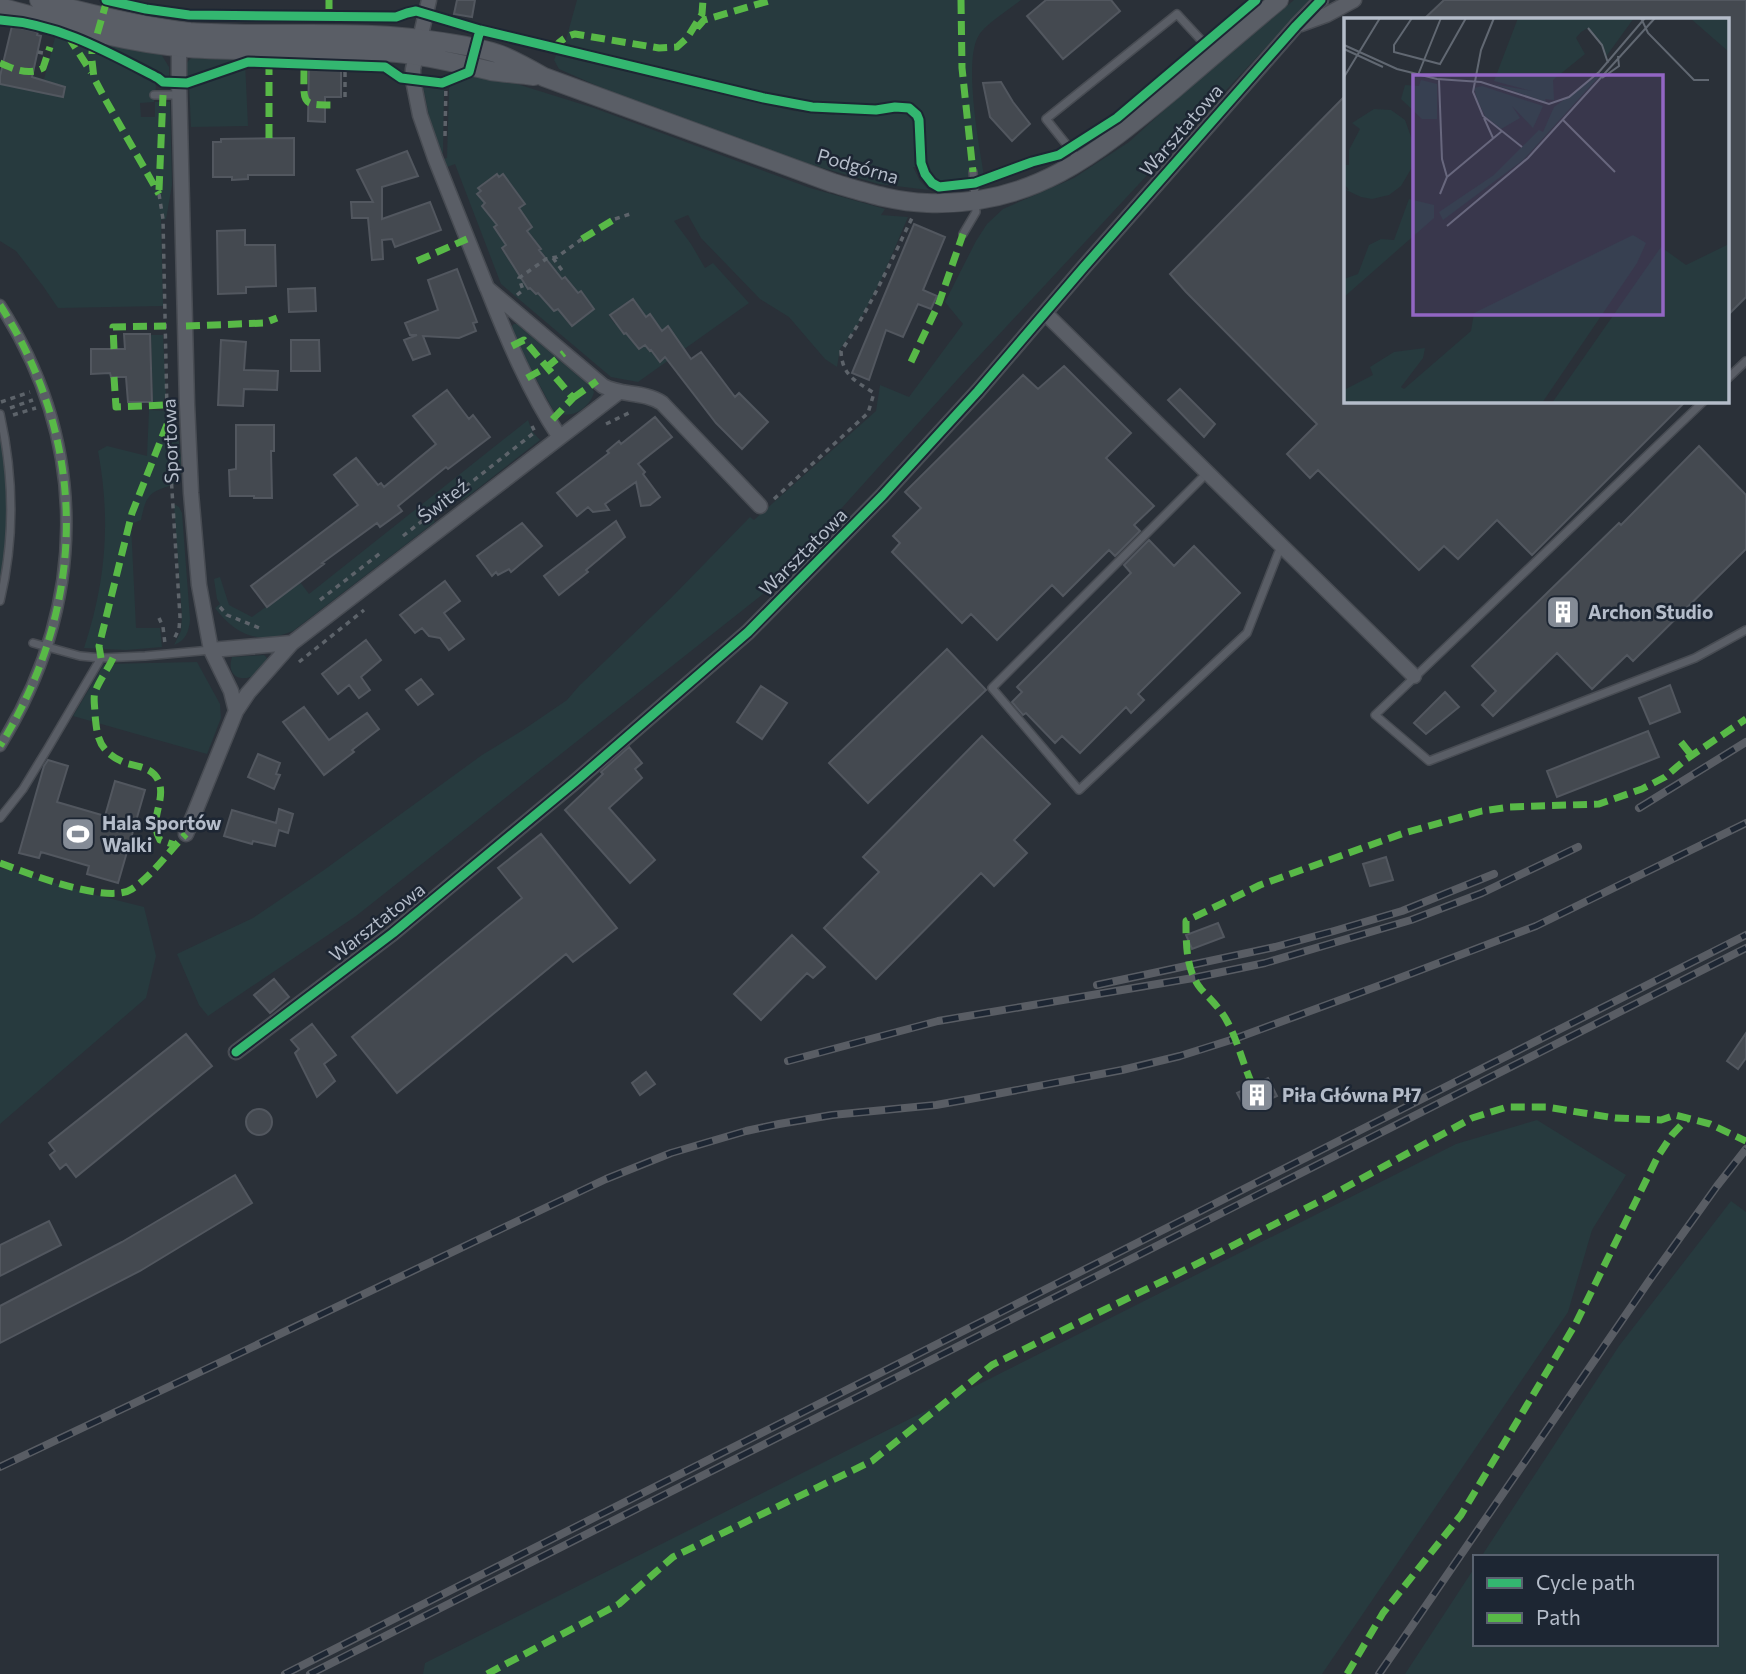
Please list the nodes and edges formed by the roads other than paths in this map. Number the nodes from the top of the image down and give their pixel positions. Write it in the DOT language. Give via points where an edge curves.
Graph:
graph roads {
  1 [pos="39,0"];
  2 [pos="429,0"];
  3 [pos="1279,0"];
  4 [pos="1321,0"];
  5 [pos="1354,0"];
  6 [pos="0,7"];
  7 [pos="30,7"];
  8 [pos="1296,26"];
  9 [pos="179,39"];
  10 [pos="418,47"];
  11 [pos="1215,54"];
  12 [pos="154,95"];
  13 [pos="179,95"];
  14 [pos="1080,162"];
  15 [pos="974,172"];
  16 [pos="976,200"];
  17 [pos="963,234"];
  18 [pos="487,288"];
  19 [pos="0,305"];
  20 [pos="1045,313"];
  21 [pos="1746,361"];
  22 [pos="1728,378"];
  23 [pos="619,392"];
  24 [pos="1703,402"];
  25 [pos="0,415"];
  26 [pos="559,436"];
  27 [pos="1208,473"];
  28 [pos="760,506"];
  29 [pos="1281,545"];
  30 [pos="0,601"];
  31 [pos="1746,631"];
  32 [pos="33,643"];
  33 [pos="292,643"];
  34 [pos="46,647"];
  35 [pos="211,650"];
  36 [pos="101,658"];
  37 [pos="1414,676"];
  38 [pos="236,711"];
  39 [pos="0,746"];
  40 [pos="0,818"];
  41 [pos="186,834"];
  42 [pos="236,1052"];
  1 -- 9 [label="street"];
  2 -- 10 [label="street"];
  3 -- 11 [label="street, Podgórna"];
  4 -- 8 [label="street, Warsztatowa"];
  5 -- 8 [label="street, Warsztatowa"];
  6 -- 7 [label="street"];
  7 -- 9 [label="street" via="111,36"];
  8 -- 20 [label="street, Warsztatowa"];
  9 -- 10 [label="street, Podgórna" via="210,33 347,33"];
  9 -- 13 [label="street, Sportowa"];
  10 -- 16 [label="street, Podgórna" via="475,48 499,54 544,77 872,195 926,203"];
  10 -- 18 [label="street" via="413,80 420,115"];
  11 -- 14 [label="street, Podgórna"];
  11 -- 14 [label="lane" via="1177,14 1147,38 1046,119"];
  12 -- 13 [label="lane"];
  13 -- 35 [label="street, Sportowa" via="191,493 199,585"];
  14 -- 16 [label="street, Podgórna" via="1031,186"];
  15 -- 16 [label="lane"];
  16 -- 17 [label="lane" via="976,212"];
  18 -- 23 [label="street" via="603,386"];
  18 -- 26 [label="street"];
  19 -- 34 [label="street" via="45,396 65,485 64,563"];
  20 -- 27 [label="street"];
  20 -- 42 [label="street, Warsztatowa" via="882,496 748,632 393,933"];
  21 -- 22 [label="lane"];
  23 -- 26 [label="street, Świteź"];
  23 -- 28 [label="street" via="662,403"];
  24 -- 37 [label="lane"];
  25 -- 30 [label="lane" via="12,507"];
  26 -- 33 [label="street, Świteź"];
  27 -- 29 [label="street"];
  27 -- 29 [label="lane" via="992,688 1079,790 1247,634"];
  29 -- 37 [label="street"];
  31 -- 37 [label="lane" via="1695,658 1429,761 1375,715"];
  32 -- 34 [label="lane"];
  33 -- 35 [label="street"];
  33 -- 38 [label="street, Świteź"];
  34 -- 36 [label="lane"];
  34 -- 39 [label="street" via="19,716"];
  35 -- 36 [label="lane"];
  35 -- 38 [label="street, Sportowa"];
  36 -- 40 [label="lane" via="23,789"];
  38 -- 41 [label="street"];
}
